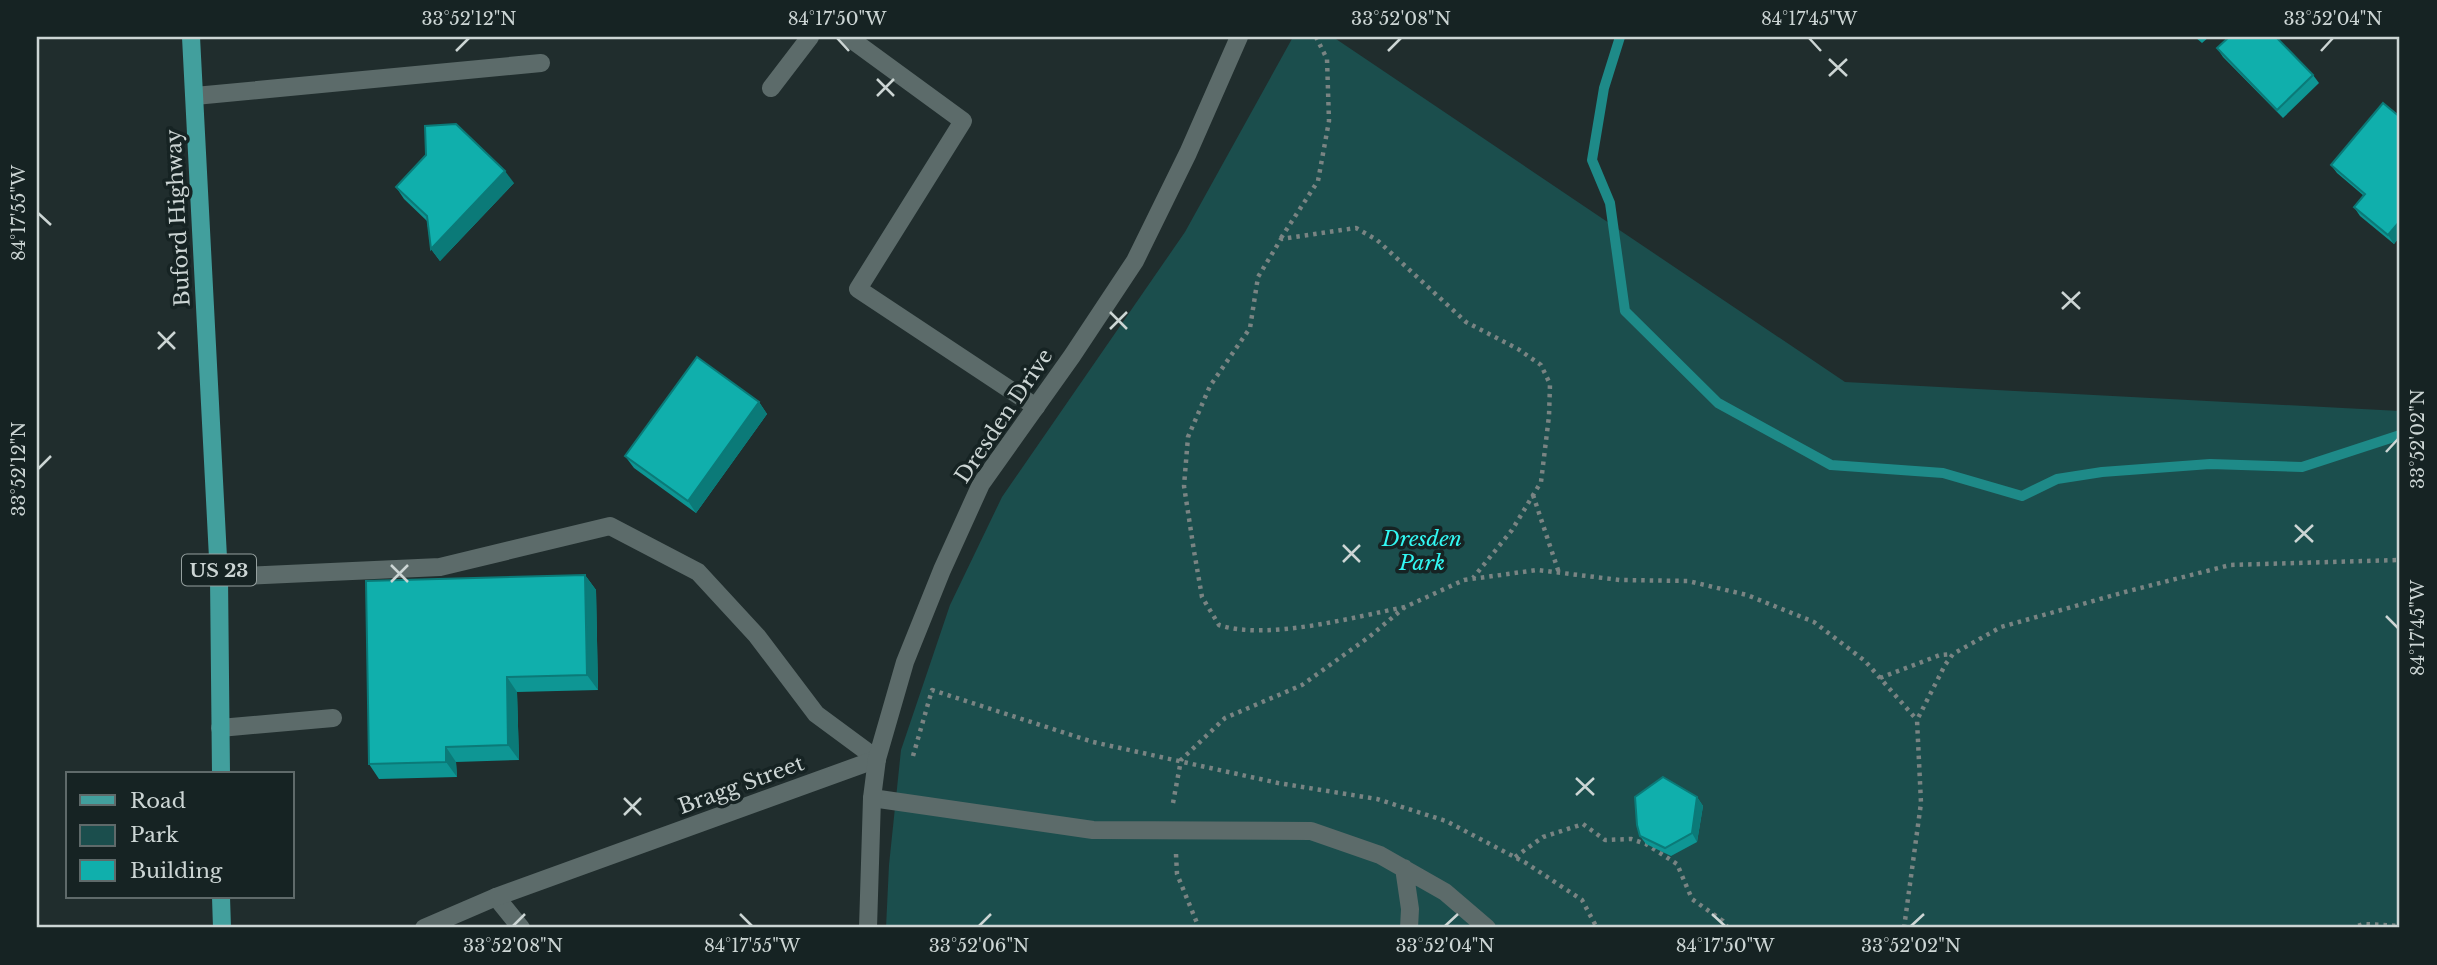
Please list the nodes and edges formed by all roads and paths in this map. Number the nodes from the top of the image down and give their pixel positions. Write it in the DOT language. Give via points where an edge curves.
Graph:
graph roads {
  1 [pos="191,37"];
  2 [pos="810,37"];
  3 [pos="849,37"];
  4 [pos="1238,37"];
  5 [pos="1317,37"];
  6 [pos="541,63"];
  7 [pos="771,88"];
  8 [pos="195,96"];
  9 [pos="1281,239"];
  10 [pos="1036,407"];
  11 [pos="1533,495"];
  12 [pos="2400,559"];
  13 [pos="1559,573"];
  14 [pos="219,577"];
  15 [pos="1472,578"];
  16 [pos="1405,607"];
  17 [pos="1953,654"];
  18 [pos="1880,677"];
  19 [pos="333,718"];
  20 [pos="1917,720"];
  21 [pos="220,728"];
  22 [pos="913,756"];
  23 [pos="877,759"];
  24 [pos="1181,760"];
  25 [pos="220,772"];
  26 [pos="872,798"];
  27 [pos="1173,803"];
  28 [pos="1175,843"];
  29 [pos="1515,858"];
  30 [pos="1404,868"];
  31 [pos="496,897"];
  32 [pos="221,898"];
  33 [pos="2400,926"];
  34 [pos="222,928"];
  35 [pos="424,928"];
  36 [pos="521,928"];
  37 [pos="868,928"];
  38 [pos="1199,928"];
  39 [pos="1409,928"];
  40 [pos="1487,928"];
  41 [pos="1597,928"];
  42 [pos="1728,928"];
  43 [pos="1904,928"];
  44 [pos="2350,928"];
  1 -- 8 [label="main road, Buford Highway / US 23"];
  2 -- 7 [label="street"];
  3 -- 10 [label="street" via="962,121 858,289"];
  4 -- 10 [label="street, Dresden Drive" via="1135,261"];
  5 -- 9 [label="path" via="1327,59 1329,121 1318,181"];
  6 -- 8 [label="street"];
  8 -- 14 [label="main road, Buford Highway / US 23"];
  9 -- 11 [label="path" via="1356,228 1377,240 1466,322 1541,365 1550,384 1549,416 1541,482"];
  9 -- 16 [label="path" via="1258,277 1250,328 1210,386 1188,437 1184,485 1202,597 1219,625 1238,631 1319,625"];
  10 -- 23 [label="street, Dresden Drive" via="981,484 942,570 905,662"];
  11 -- 13 [label="path"];
  11 -- 15 [label="path" via="1512,530"];
  12 -- 17 [label="path" via="2230,565 2001,627"];
  13 -- 15 [label="path" via="1537,570"];
  13 -- 18 [label="path" via="1688,581 1747,595 1814,622"];
  14 -- 21 [label="main road, Buford Highway / US 23"];
  14 -- 23 [label="street" via="440,567 610,526 698,572 757,636 816,715"];
  15 -- 16 [label="path"];
  16 -- 24 [label="path" via="1302,685 1225,718"];
  17 -- 18 [label="path"];
  17 -- 20 [label="path"];
  18 -- 20 [label="path"];
  19 -- 21 [label="street"];
  20 -- 43 [label="path" via="1921,803"];
  21 -- 25 [label="main road, Buford Highway / US 23"];
  22 -- 24 [label="path" via="932,690 1093,742"];
  23 -- 26 [label="street, Dresden Drive"];
  23 -- 31 [label="street, Bragg Street"];
  24 -- 27 [label="path"];
  24 -- 29 [label="path" via="1278,783 1377,799 1446,821"];
  26 -- 30 [label="street" via="1093,830 1311,831"];
  26 -- 37 [label="street, Dresden Drive"];
  28 -- 38 [label="path" via="1177,874"];
  29 -- 41 [label="path" via="1582,901"];
  29 -- 42 [label="path" via="1543,837 1583,824 1605,840 1631,839 1677,864 1692,899"];
  30 -- 39 [label="street"];
  30 -- 40 [label="street" via="1445,892"];
  31 -- 35 [label="street, Bragg Street"];
  31 -- 36 [label="street"];
  32 -- 34 [label="main road"];
  33 -- 44 [label="path"];
}
